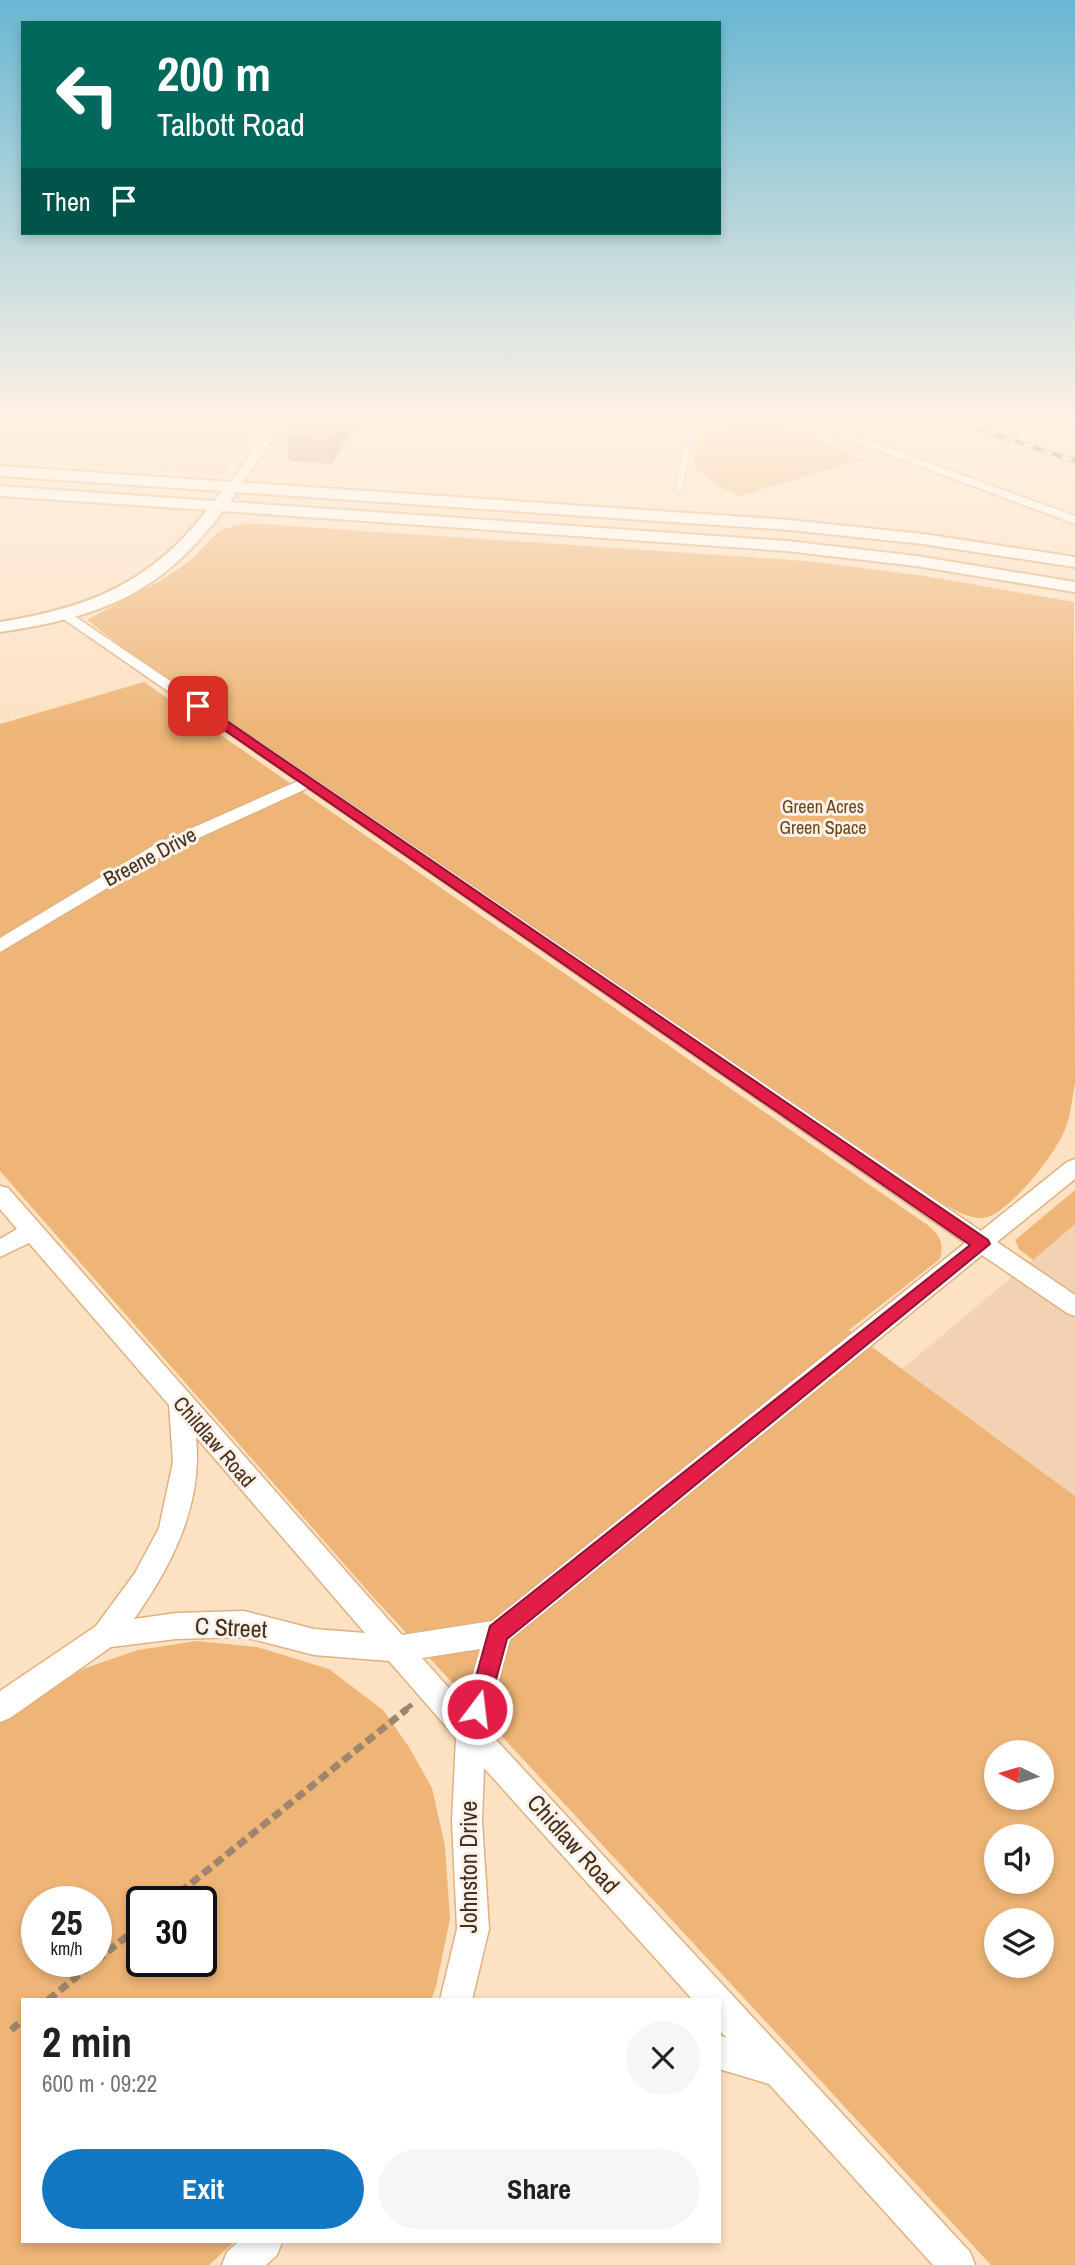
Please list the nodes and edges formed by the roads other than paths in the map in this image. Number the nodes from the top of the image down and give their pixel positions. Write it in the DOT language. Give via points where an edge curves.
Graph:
graph roads {
  1 [pos="206,525"];
  2 [pos="225,525"];
  3 [pos="489,525"];
  4 [pos="599,525"];
  5 [pos="774,525"];
  6 [pos="597,532"];
  7 [pos="200,534"];
  8 [pos="1075,562"];
  9 [pos="1075,587"];
  10 [pos="67,615"];
  11 [pos="0,627"];
  12 [pos="307,783"];
  13 [pos="0,946"];
  14 [pos="1075,1167"];
  15 [pos="0,1194"];
  16 [pos="32,1231"];
  17 [pos="982,1244"];
  18 [pos="0,1249"];
  19 [pos="1075,1307"];
  20 [pos="181,1405"];
  21 [pos="498,1633"];
  22 [pos="106,1635"];
  23 [pos="397,1649"];
  24 [pos="431,1689"];
  25 [pos="0,1708"];
  26 [pos="471,1732"];
  27 [pos="456,1998"];
  28 [pos="713,1998"];
  29 [pos="721,2007"];
  30 [pos="721,2053"];
  31 [pos="780,2071"];
  32 [pos="263,2243"];
  33 [pos="240,2265"];
  34 [pos="957,2265"];
  1 -- 7 [label="street"];
  2 -- 7 [label="street"];
  3 -- 6 [label="street"];
  4 -- 6 [label="street"];
  5 -- 8 [label="street" via="871,533"];
  6 -- 9 [label="street" via="872,555"];
  7 -- 10 [label="street" via="141,584"];
  10 -- 11 [label="street"];
  10 -- 12 [label="street"];
  12 -- 13 [label="street, Breene Drive" via="162,848"];
  12 -- 17 [label="street"];
  14 -- 17 [label="street"];
  15 -- 16 [label="street, Childlaw Road"];
  16 -- 18 [label="street"];
  16 -- 20 [label="street, Childlaw Road"];
  17 -- 19 [label="street"];
  17 -- 21 [label="street"];
  20 -- 22 [label="street" via="187,1462 172,1529 145,1582"];
  20 -- 23 [label="street, Childlaw Road"];
  21 -- 23 [label="street, C Street"];
  21 -- 26 [label="street, Johnston Drive"];
  22 -- 23 [label="street, C Street" via="244,1624 314,1642"];
  22 -- 25 [label="street"];
  23 -- 24 [label="street, Childlaw Road"];
  24 -- 26 [label="street, Chidlaw Road"];
  26 -- 27 [label="street, Johnston Drive" via="467,1821 473,1930"];
  26 -- 28 [label="street, Chidlaw Road"];
  29 -- 31 [label="street"];
  30 -- 31 [label="street"];
  31 -- 34 [label="street"];
  32 -- 33 [label="street"];
}
